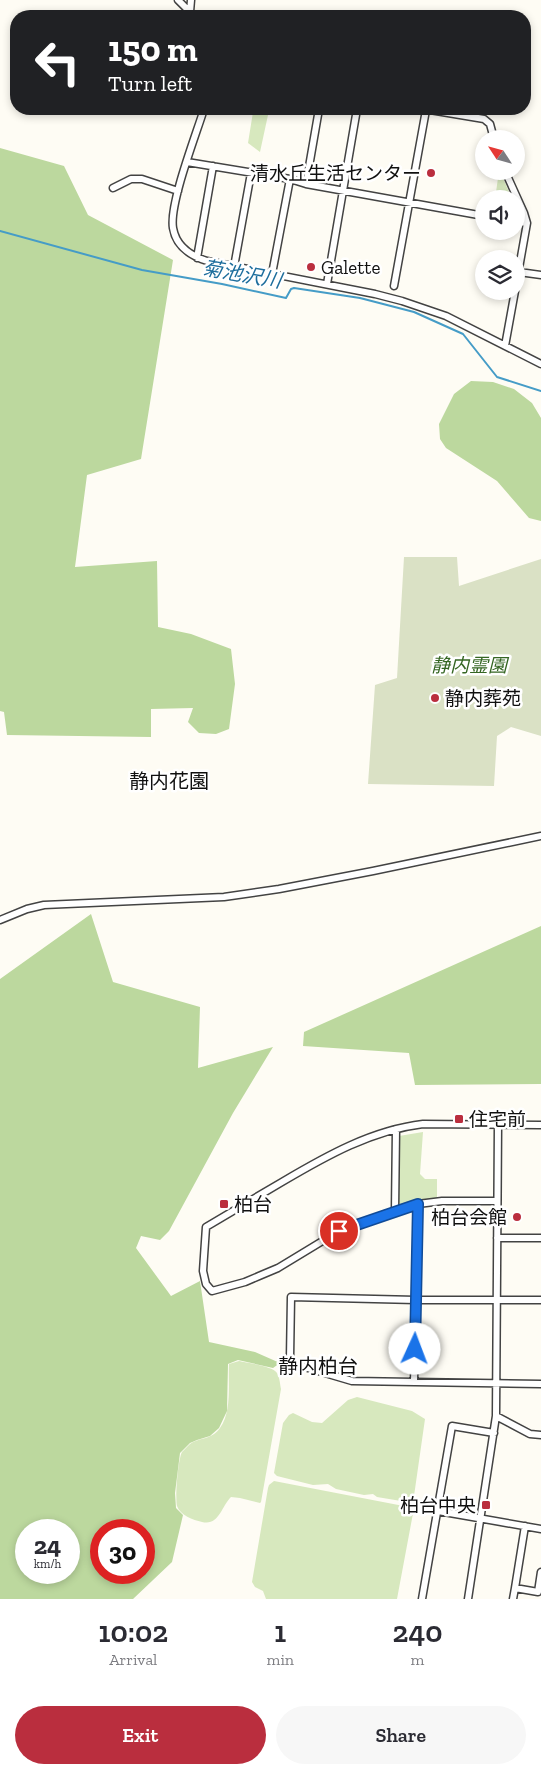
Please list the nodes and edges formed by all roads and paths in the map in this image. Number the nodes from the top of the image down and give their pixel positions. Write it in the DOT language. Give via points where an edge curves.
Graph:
graph roads {
  1 [pos="178,0"];
  2 [pos="188,10"];
  3 [pos="202,115"];
  4 [pos="318,115"];
  5 [pos="356,115"];
  6 [pos="423,115"];
  7 [pos="460,115"];
  8 [pos="492,130"];
  9 [pos="187,162"];
  10 [pos="213,166"];
  11 [pos="251,173"];
  12 [pos="290,179"];
  13 [pos="509,180"];
  14 [pos="306,184"];
  15 [pos="113,188"];
  16 [pos="343,190"];
  17 [pos="178,191"];
  18 [pos="409,202"];
  19 [pos="475,214"];
  20 [pos="527,223"];
  21 [pos="523,250"];
  22 [pos="197,258"];
  23 [pos="234,267"];
  24 [pos="525,273"];
  25 [pos="272,274"];
  26 [pos="541,275"];
  27 [pos="327,284"];
  28 [pos="394,286"];
  29 [pos="513,300"];
  30 [pos="505,346"];
  31 [pos="541,364"];
  32 [pos="541,836"];
  33 [pos="0,920"];
  34 [pos="498,1124"];
  35 [pos="541,1125"];
  36 [pos="396,1129"];
  37 [pos="497,1201"];
  38 [pos="418,1204"];
  39 [pos="395,1211"];
  40 [pos="497,1238"];
  41 [pos="541,1238"];
  42 [pos="497,1299"];
  43 [pos="416,1300"];
  44 [pos="541,1300"];
  45 [pos="414,1382"];
  46 [pos="496,1384"];
  47 [pos="541,1384"];
  48 [pos="496,1416"];
  49 [pos="494,1433"];
  50 [pos="541,1435"];
  51 [pos="438,1511"];
  52 [pos="481,1518"];
  53 [pos="525,1526"];
  54 [pos="541,1529"];
  55 [pos="541,1572"];
  56 [pos="515,1588"];
  57 [pos="422,1599"];
  58 [pos="468,1599"];
  59 [pos="513,1599"];
  1 -- 2 [label="street"];
  3 -- 9 [label="street"];
  4 -- 14 [label="street"];
  5 -- 16 [label="street"];
  6 -- 18 [label="street"];
  7 -- 8 [label="street" via="484,119"];
  9 -- 10 [label="street"];
  9 -- 17 [label="street"];
  10 -- 11 [label="street"];
  10 -- 22 [label="street"];
  11 -- 12 [label="street"];
  11 -- 23 [label="street"];
  12 -- 14 [label="street"];
  12 -- 25 [label="street"];
  13 -- 20 [label="street"];
  14 -- 16 [label="street"];
  15 -- 17 [label="street" via="137,179"];
  16 -- 18 [label="street"];
  16 -- 27 [label="street"];
  17 -- 22 [label="street" via="172,216 174,232 181,246"];
  18 -- 19 [label="street"];
  18 -- 28 [label="street"];
  20 -- 21 [label="street"];
  22 -- 23 [label="street"];
  23 -- 25 [label="street"];
  24 -- 26 [label="street"];
  25 -- 27 [label="street"];
  27 -- 30 [label="street" via="424,308"];
  29 -- 30 [label="street"];
  30 -- 31 [label="street"];
  32 -- 33 [label="street" via="270,890 224,897 44,905"];
  34 -- 35 [label="street"];
  34 -- 36 [label="street" via="424,1124"];
  34 -- 37 [label="street"];
  36 -- 39 [label="street"];
  36 -- 39 [label="street" via="330,1154 206,1227 203,1272 206,1284 212,1290 245,1282 278,1268 339,1231"];
  37 -- 38 [label="street"];
  37 -- 40 [label="street"];
  38 -- 39 [label="street"];
  38 -- 43 [label="street"];
  40 -- 41 [label="street"];
  40 -- 42 [label="street"];
  42 -- 43 [label="street"];
  42 -- 44 [label="street"];
  42 -- 46 [label="street"];
  43 -- 45 [label="street"];
  43 -- 45 [label="street" via="292,1296 290,1358 291,1363 352,1381"];
  45 -- 46 [label="street"];
  46 -- 47 [label="street"];
  46 -- 48 [label="street"];
  48 -- 49 [label="street"];
  48 -- 50 [label="street" via="530,1434"];
  49 -- 51 [label="street" via="452,1426"];
  49 -- 52 [label="street"];
  51 -- 52 [label="street"];
  51 -- 57 [label="street"];
  52 -- 53 [label="street"];
  52 -- 58 [label="street"];
  53 -- 54 [label="street"];
  53 -- 56 [label="street"];
  55 -- 56 [label="street" via="538,1592"];
  56 -- 59 [label="street"];
}
